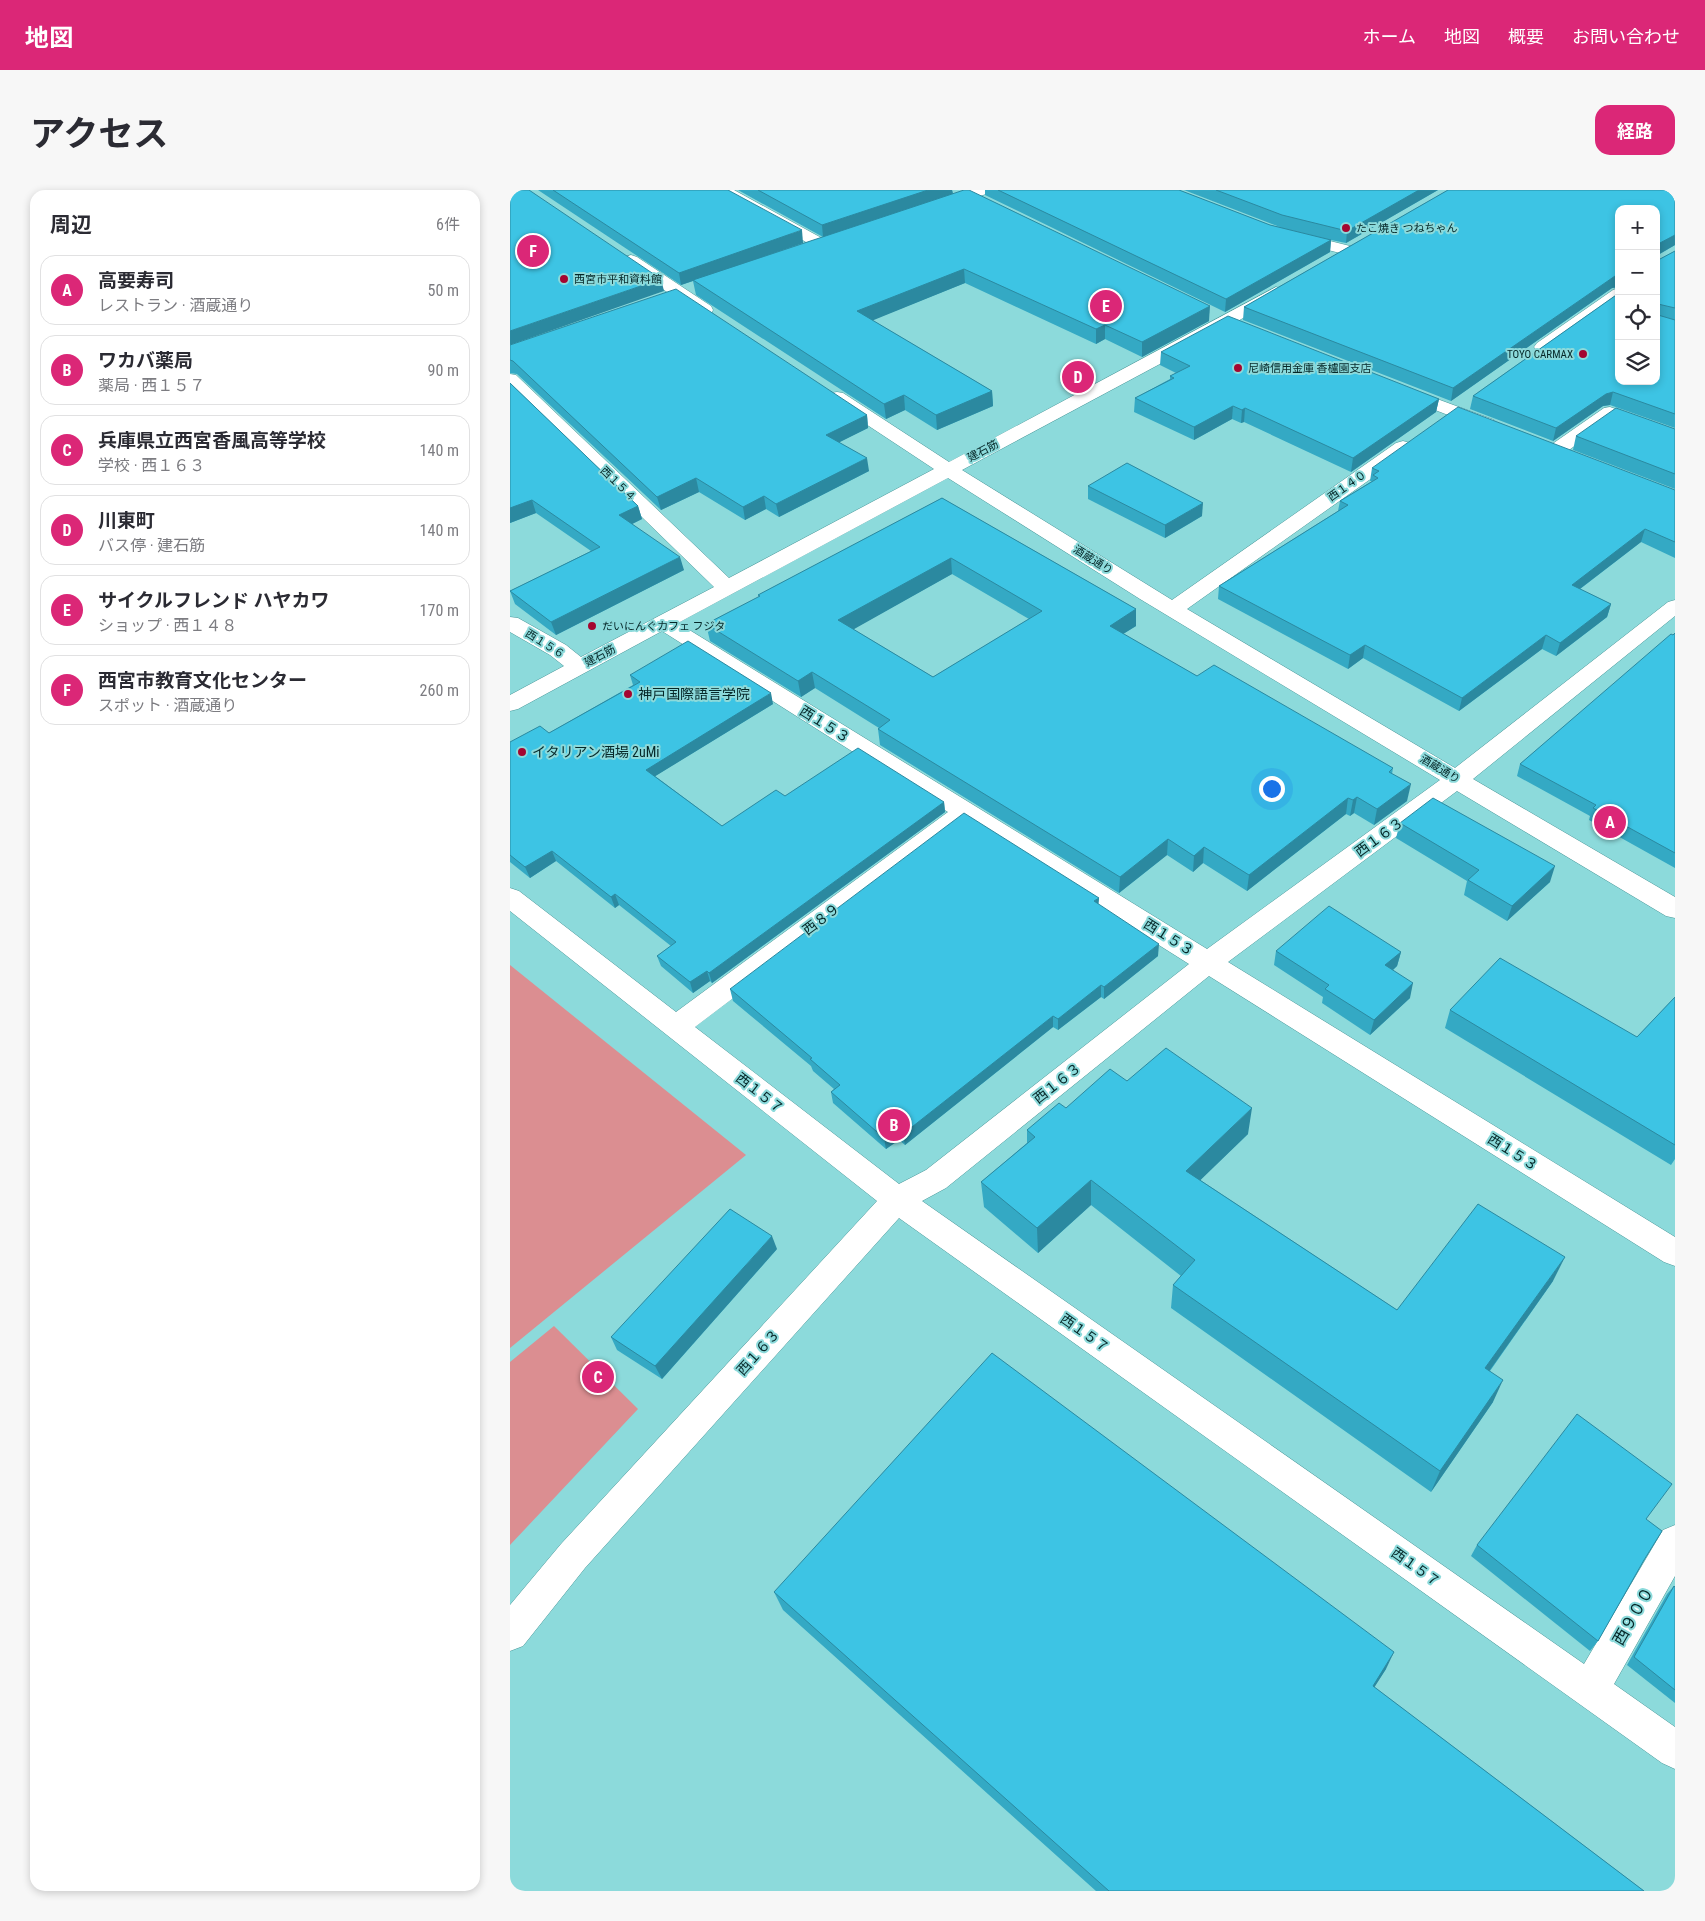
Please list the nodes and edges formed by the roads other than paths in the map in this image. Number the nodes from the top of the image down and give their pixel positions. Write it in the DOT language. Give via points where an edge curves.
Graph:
graph roads {
  1 [pos="723,190"];
  2 [pos="974,195"];
  3 [pos="922,210"];
  4 [pos="1275,232"];
  5 [pos="839,238"];
  6 [pos="821,244"];
  7 [pos="615,250"];
  8 [pos="802,251"];
  9 [pos="1324,264"];
  10 [pos="1292,283"];
  11 [pos="699,285"];
  12 [pos="680,293"];
  13 [pos="1617,295"];
  14 [pos="659,302"];
  15 [pos="1610,308"];
  16 [pos="1209,312"];
  17 [pos="721,320"];
  18 [pos="1226,321"];
  19 [pos="1244,328"];
  20 [pos="1531,355"];
  21 [pos="510,379"];
  22 [pos="818,385"];
  23 [pos="1390,386"];
  24 [pos="1469,400"];
  25 [pos="1454,411"];
  26 [pos="1438,422"];
  27 [pos="1500,429"];
  28 [pos="1675,436"];
  29 [pos="1414,439"];
  30 [pos="1536,444"];
  31 [pos="1555,451"];
  32 [pos="1573,458"];
  33 [pos="947,470"];
  34 [pos="727,588"];
  35 [pos="1675,606"];
  36 [pos="1173,609"];
  37 [pos="663,622"];
  38 [pos="510,623"];
  39 [pos="580,667"];
  40 [pos="510,704"];
  41 [pos="1457,779"];
  42 [pos="965,811"];
  43 [pos="510,897"];
  44 [pos="1675,909"];
  45 [pos="1209,962"];
  46 [pos="676,1027"];
  47 [pos="897,1200"];
  48 [pos="1675,1253"];
  49 [pos="1675,1542"];
  50 [pos="510,1633"];
  51 [pos="1590,1690"];
  52 [pos="1675,1750"];
  1 -- 6 [label="street"];
  2 -- 3 [label="street"];
  4 -- 9 [label="street" via="1356,245"];
  5 -- 6 [label="street"];
  6 -- 8 [label="street"];
  7 -- 12 [label="street"];
  10 -- 18 [label="street, 建石筋"];
  11 -- 12 [label="street"];
  12 -- 14 [label="street"];
  12 -- 17 [label="street"];
  13 -- 15 [label="street"];
  15 -- 20 [label="street"];
  16 -- 18 [label="street"];
  18 -- 19 [label="street"];
  18 -- 33 [label="street, 建石筋"];
  21 -- 34 [label="street, 西１５４"];
  22 -- 33 [label="street, 酒蔵通り"];
  23 -- 25 [label="street"];
  24 -- 25 [label="street"];
  25 -- 26 [label="street"];
  25 -- 27 [label="street"];
  28 -- 31 [label="street" via="1610,412"];
  29 -- 36 [label="street, 西１４０"];
  30 -- 31 [label="street"];
  31 -- 32 [label="street"];
  33 -- 34 [label="street, 建石筋"];
  33 -- 36 [label="street, 酒蔵通り"];
  34 -- 37 [label="street, 建石筋"];
  35 -- 41 [label="street, 西１６３"];
  36 -- 41 [label="street, 酒蔵通り"];
  37 -- 39 [label="street, 建石筋"];
  37 -- 42 [label="street, 西１５３"];
  38 -- 39 [label="street, 西１５６" via="558,650"];
  39 -- 40 [label="street, 建石筋"];
  41 -- 44 [label="street, 酒蔵通り"];
  41 -- 45 [label="street, 西１６３"];
  42 -- 45 [label="street, 西１５３"];
  42 -- 46 [label="street, 西８９"];
  43 -- 46 [label="street, 西１５７"];
  45 -- 47 [label="street, 西１６３" via="936,1179"];
  45 -- 48 [label="street, 西１５３"];
  46 -- 47 [label="street, 西１５７"];
  47 -- 50 [label="street, 西１６３" via="573,1556"];
  47 -- 51 [label="street, 西１５７"];
  49 -- 51 [label="street, 西９００"];
  51 -- 52 [label="street, 西１５７"];
}
